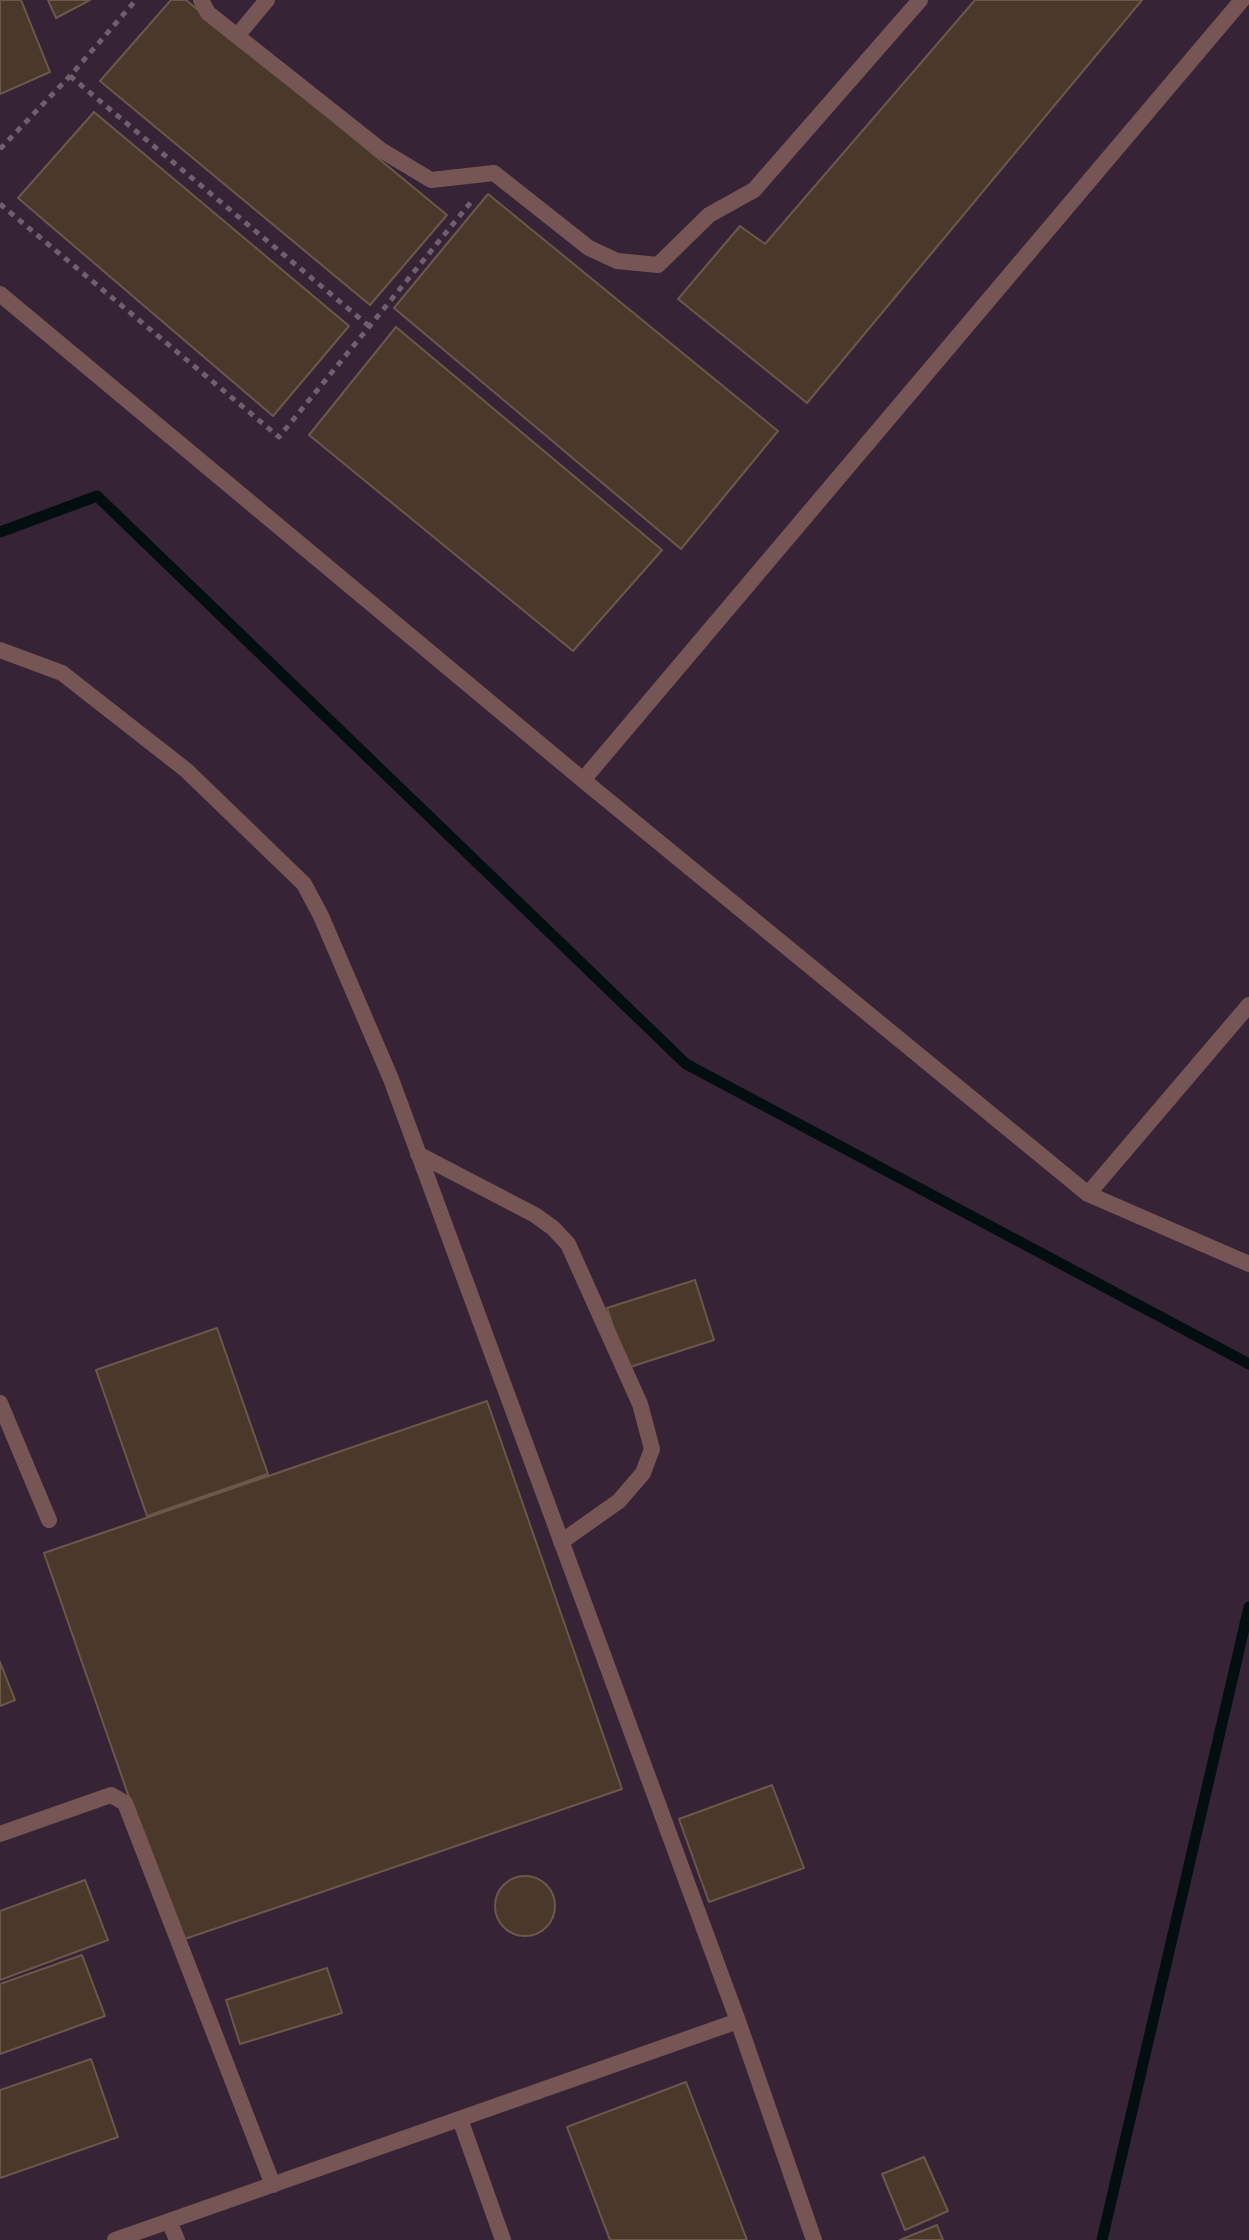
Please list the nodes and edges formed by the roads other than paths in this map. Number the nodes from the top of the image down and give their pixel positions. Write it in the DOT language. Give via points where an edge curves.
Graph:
graph roads {
  1 [pos="201,0"];
  2 [pos="267,0"];
  3 [pos="920,0"];
  4 [pos="1242,0"];
  5 [pos="237,36"];
  6 [pos="0,294"];
  7 [pos="0,650"];
  8 [pos="583,780"];
  9 [pos="1249,1005"];
  10 [pos="418,1154"];
  11 [pos="1088,1194"];
  12 [pos="1249,1264"];
  13 [pos="0,1403"];
  14 [pos="49,1520"];
  15 [pos="561,1542"];
  16 [pos="0,1834"];
  17 [pos="738,2021"];
  18 [pos="460,2119"];
  19 [pos="273,2185"];
  20 [pos="169,2221"];
  21 [pos="115,2240"];
  22 [pos="177,2240"];
  23 [pos="503,2240"];
  24 [pos="814,2240"];
  1 -- 5 [label="lane" via="208,13"];
  2 -- 5 [label="lane"];
  3 -- 5 [label="lane" via="754,190 709,215 658,265 617,261 589,248 494,173 431,180 381,150"];
  4 -- 8 [label="lane"];
  6 -- 8 [label="lane"];
  7 -- 10 [label="lane" via="62,673 186,770 304,884 391,1079"];
  8 -- 11 [label="lane"];
  9 -- 11 [label="lane"];
  10 -- 15 [label="lane"];
  10 -- 15 [label="lane" via="535,1215 568,1244 640,1404 652,1449 643,1473 619,1501"];
  11 -- 12 [label="lane"];
  13 -- 14 [label="lane"];
  15 -- 17 [label="lane"];
  16 -- 19 [label="lane" via="111,1795 125,1803"];
  17 -- 18 [label="lane"];
  17 -- 24 [label="lane"];
  18 -- 19 [label="lane"];
  18 -- 23 [label="lane"];
  19 -- 20 [label="lane"];
  20 -- 21 [label="lane"];
  20 -- 22 [label="lane"];
}
